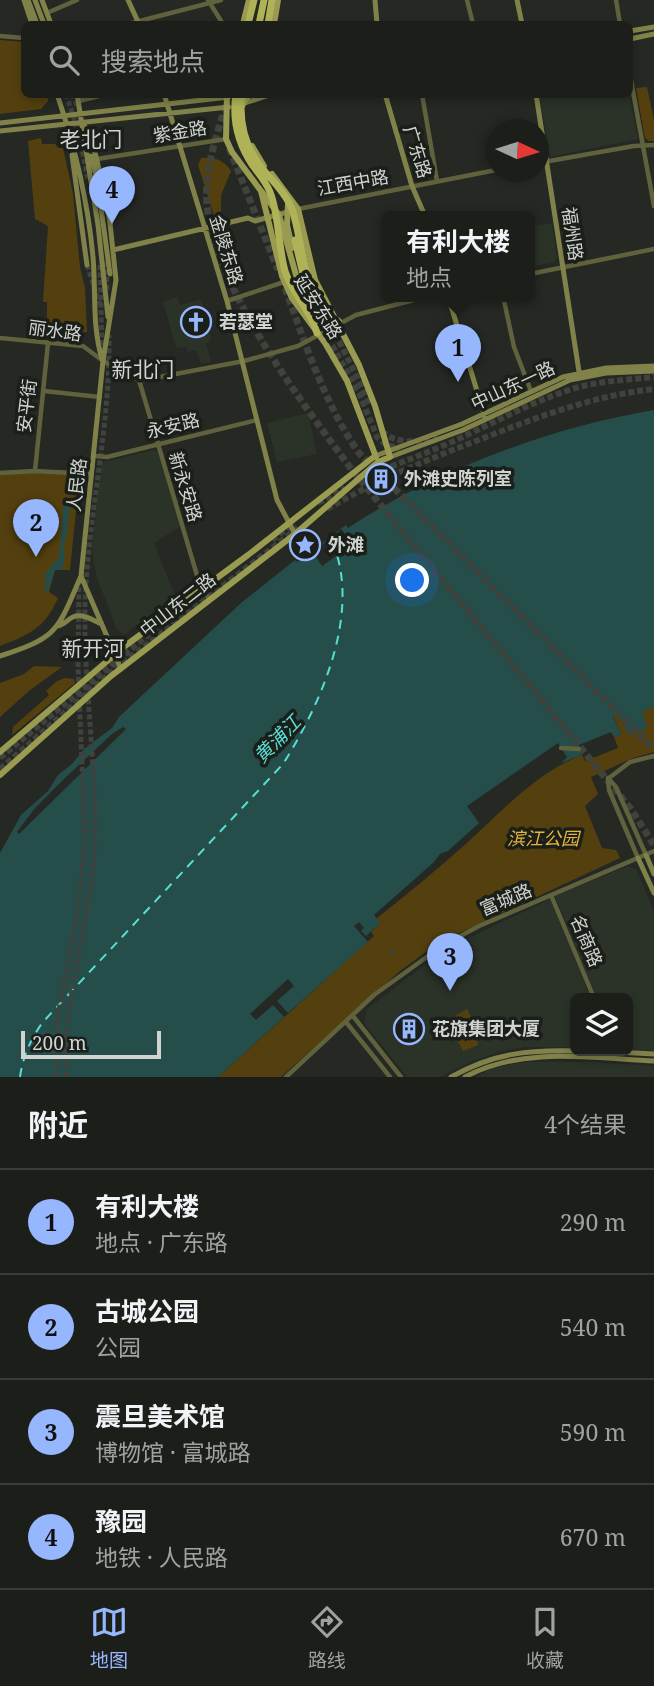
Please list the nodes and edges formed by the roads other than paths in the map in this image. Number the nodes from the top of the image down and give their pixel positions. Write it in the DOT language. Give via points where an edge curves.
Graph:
graph roads {
  1 [pos="26,0"];
  2 [pos="35,0"];
  3 [pos="43,0"];
  4 [pos="78,0"];
  5 [pos="128,0"];
  6 [pos="221,0"];
  7 [pos="248,0"];
  8 [pos="256,0"];
  9 [pos="265,0"];
  10 [pos="272,0"];
  11 [pos="278,0"];
  12 [pos="375,0"];
  13 [pos="467,0"];
  14 [pos="517,0"];
  15 [pos="616,0"];
  16 [pos="209,2"];
  17 [pos="47,13"];
  18 [pos="218,19"];
  19 [pos="34,21"];
  20 [pos="43,21"];
  21 [pos="50,21"];
  22 [pos="138,21"];
  23 [pos="146,21"];
  24 [pos="215,21"];
  25 [pos="248,21"];
  26 [pos="249,21"];
  27 [pos="261,21"];
  28 [pos="268,21"];
  29 [pos="274,21"];
  30 [pos="377,21"];
  31 [pos="471,21"];
  32 [pos="521,21"];
  33 [pos="620,21"];
  34 [pos="654,27"];
  35 [pos="633,30"];
  36 [pos="654,34"];
  37 [pos="0,36"];
  38 [pos="21,38"];
  39 [pos="633,38"];
  40 [pos="633,95"];
  41 [pos="58,98"];
  42 [pos="78,98"];
  43 [pos="165,98"];
  44 [pos="213,98"];
  45 [pos="227,98"];
  46 [pos="236,98"];
  47 [pos="237,98"];
  48 [pos="238,98"];
  49 [pos="247,98"];
  50 [pos="259,98"];
  51 [pos="386,98"];
  52 [pos="423,98"];
  53 [pos="537,98"];
  54 [pos="243,103"];
  55 [pos="166,105"];
  56 [pos="228,107"];
  57 [pos="82,114"];
  58 [pos="169,114"];
  59 [pos="64,116"];
  60 [pos="540,119"];
  61 [pos="0,123"];
  62 [pos="83,123"];
  63 [pos="67,125"];
  64 [pos="0,131"];
  65 [pos="71,138"];
  66 [pos="226,139"];
  67 [pos="643,145"];
  68 [pos="654,145"];
  69 [pos="179,146"];
  70 [pos="97,159"];
  71 [pos="549,162"];
  72 [pos="486,172"];
  73 [pos="549,176"];
  74 [pos="437,181"];
  75 [pos="412,186"];
  76 [pos="261,191"];
  77 [pos="284,193"];
  78 [pos="654,206"];
  79 [pos="298,209"];
  80 [pos="423,211"];
  81 [pos="288,212"];
  82 [pos="274,219"];
  83 [pos="206,229"];
  84 [pos="654,249"];
  85 [pos="113,250"];
  86 [pos="87,265"];
  87 [pos="562,267"];
  88 [pos="535,273"];
  89 [pos="110,274"];
  90 [pos="308,282"];
  91 [pos="289,283"];
  92 [pos="227,301"];
  93 [pos="407,302"];
  94 [pos="450,302"];
  95 [pos="504,302"];
  96 [pos="321,319"];
  97 [pos="338,323"];
  98 [pos="109,331"];
  99 [pos="318,334"];
  100 [pos="0,338"];
  101 [pos="48,343"];
  102 [pos="103,361"];
  103 [pos="244,361"];
  104 [pos="654,368"];
  105 [pos="579,375"];
  106 [pos="139,380"];
  107 [pos="44,391"];
  108 [pos="531,391"];
  109 [pos="100,397"];
  110 [pos="485,417"];
  111 [pos="257,419"];
  112 [pos="380,424"];
  113 [pos="366,429"];
  114 [pos="157,444"];
  115 [pos="389,454"];
  116 [pos="94,456"];
  117 [pos="377,459"];
  118 [pos="34,471"];
  119 [pos="0,473"];
  120 [pos="92,474"];
  121 [pos="287,523"];
  122 [pos="295,534"];
  123 [pos="81,576"];
  124 [pos="202,588"];
  125 [pos="209,599"];
  126 [pos="101,624"];
  127 [pos="57,626"];
  128 [pos="114,654"];
  129 [pos="0,656"];
  130 [pos="121,668"];
  131 [pos="561,748"];
  132 [pos="579,749"];
  133 [pos="0,752"];
  134 [pos="654,756"];
  135 [pos="0,775"];
  136 [pos="608,778"];
  137 [pos="654,851"];
  138 [pos="646,855"];
  139 [pos="638,858"];
  140 [pos="654,874"];
  141 [pos="654,893"];
  142 [pos="551,895"];
  143 [pos="592,993"];
  144 [pos="353,1016"];
  145 [pos="346,1022"];
  146 [pos="570,1051"];
  147 [pos="633,1054"];
  148 [pos="654,1054"];
  149 [pos="570,1055"];
  150 [pos="618,1056"];
  151 [pos="654,1061"];
  152 [pos="286,1077"];
  153 [pos="390,1077"];
  154 [pos="401,1077"];
  155 [pos="451,1077"];
  156 [pos="465,1077"];
  1 -- 19 [label="main road"];
  2 -- 20 [label="main road"];
  3 -- 17 [label="main road"];
  4 -- 17 [label="street"];
  5 -- 22 [label="main road"];
  6 -- 16 [label="street"];
  7 -- 25 [label="main road"];
  8 -- 26 [label="highway"];
  9 -- 27 [label="highway"];
  10 -- 28 [label="highway"];
  11 -- 29 [label="main road"];
  12 -- 30 [label="main road"];
  13 -- 31 [label="street"];
  14 -- 32 [label="main road"];
  15 -- 33 [label="street"];
  16 -- 18 [label="street"];
  16 -- 23 [label="street"];
  17 -- 21 [label="main road"];
  18 -- 24 [label="street"];
  34 -- 35 [label="main road"];
  36 -- 39 [label="main road"];
  37 -- 38 [label="street"];
  40 -- 67 [label="street"];
  41 -- 59 [label="main road, 人民路"];
  42 -- 57 [label="main road, 人民路"];
  43 -- 55 [label="main road, 金陵东路"];
  44 -- 55 [label="main road"];
  45 -- 56 [label="main road"];
  46 -- 56 [label="main road"];
  47 -- 82 [label="highway" via="237,134 269,189"];
  48 -- 77 [label="highway" via="247,144"];
  49 -- 54 [label="main road"];
  50 -- 54 [label="main road"];
  51 -- 75 [label="main road, 广东路"];
  52 -- 74 [label="street"];
  53 -- 60 [label="main road, 福州路"];
  54 -- 56 [label="main road"];
  54 -- 77 [label="main road, 延安东路" via="246,133"];
  55 -- 57 [label="main road"];
  55 -- 58 [label="main road, 金陵东路"];
  56 -- 58 [label="main road"];
  56 -- 66 [label="main road"];
  57 -- 59 [label="main road"];
  57 -- 62 [label="main road, 人民路"];
  58 -- 62 [label="main road"];
  58 -- 69 [label="main road, 金陵东路"];
  59 -- 61 [label="main road"];
  59 -- 63 [label="main road, 人民路"];
  62 -- 63 [label="main road"];
  62 -- 70 [label="main road, 人民路"];
  62 -- 89 [label="main road" via="97,178"];
  62 -- 98 [label="main road, 人民路"];
  63 -- 64 [label="main road"];
  63 -- 65 [label="main road, 人民路"];
  65 -- 86 [label="main road"];
  65 -- 102 [label="main road, 人民路" via="93,255 96,340"];
  66 -- 69 [label="street, 紫金路"];
  66 -- 76 [label="main road"];
  67 -- 68 [label="street"];
  67 -- 71 [label="street"];
  67 -- 78 [label="street"];
  69 -- 70 [label="street, 紫金路"];
  69 -- 83 [label="main road, 金陵东路"];
  70 -- 85 [label="main road, 人民路"];
  72 -- 74 [label="street, 江西中路"];
  73 -- 87 [label="main road, 福州路"];
  74 -- 75 [label="street, 江西中路"];
  75 -- 79 [label="street, 江西中路"];
  75 -- 80 [label="main road, 广东路"];
  76 -- 82 [label="main road"];
  76 -- 82 [label="main road"];
  77 -- 79 [label="main road, 延安东路"];
  77 -- 81 [label="main road"];
  77 -- 90 [label="highway" via="293,212"];
  79 -- 81 [label="main road"];
  79 -- 97 [label="main road, 延安东路" via="315,279"];
  81 -- 82 [label="main road"];
  81 -- 96 [label="main road" via="298,273"];
  82 -- 83 [label="main road" via="248,218"];
  82 -- 91 [label="highway"];
  82 -- 96 [label="main road" via="298,282"];
  83 -- 85 [label="main road"];
  83 -- 92 [label="main road, 金陵东路"];
  84 -- 87 [label="street"];
  85 -- 98 [label="main road, 人民路" via="116,280"];
  87 -- 88 [label="street"];
  87 -- 105 [label="main road, 福州路"];
  90 -- 96 [label="highway"];
  90 -- 97 [label="highway"];
  91 -- 92 [label="street"];
  91 -- 96 [label="highway"];
  91 -- 99 [label="highway"];
  92 -- 103 [label="main road, 金陵东路"];
  93 -- 97 [label="street"];
  94 -- 110 [label="main road"];
  95 -- 108 [label="street" via="514,347"];
  97 -- 99 [label="street"];
  97 -- 112 [label="main road, 延安东路"];
  98 -- 102 [label="main road, 人民路"];
  99 -- 103 [label="street" via="298,346"];
  99 -- 113 [label="main road, 延安东路" via="347,382"];
  100 -- 101 [label="street, 丽水路"];
  101 -- 102 [label="street, 丽水路" via="83,346"];
  101 -- 107 [label="street, 安平街"];
  102 -- 106 [label="street, 丽水路"];
  102 -- 109 [label="main road, 人民路"];
  103 -- 106 [label="street"];
  103 -- 111 [label="main road, 金陵东路"];
  104 -- 105 [label="main road, 中山东一路"];
  105 -- 108 [label="main road, 中山东一路"];
  105 -- 110 [label="main road, 中山东一路"];
  106 -- 114 [label="street, 新永安路"];
  107 -- 109 [label="street"];
  107 -- 118 [label="street, 安平街"];
  108 -- 110 [label="main road, 中山东一路"];
  109 -- 116 [label="main road, 人民路"];
  110 -- 115 [label="main road, 中山东一路"];
  111 -- 114 [label="street, 永安路"];
  111 -- 121 [label="main road, 金陵东路"];
  112 -- 113 [label="main road" via="377,435"];
  112 -- 115 [label="main road, 延安东路"];
  113 -- 117 [label="main road, 延安东路"];
  114 -- 116 [label="street, 永安路"];
  114 -- 124 [label="street, 新永安路"];
  115 -- 117 [label="main road"];
  116 -- 120 [label="main road, 人民路"];
  117 -- 121 [label="main road, 中山东二路"];
  117 -- 122 [label="main road, 中山东二路"];
  118 -- 119 [label="street"];
  118 -- 120 [label="street"];
  120 -- 123 [label="main road, 人民路"];
  121 -- 122 [label="main road, 金陵东路"];
  121 -- 124 [label="main road, 中山东二路"];
  122 -- 125 [label="main road, 中山东二路"];
  123 -- 126 [label="main road"];
  123 -- 127 [label="main road, 人民路"];
  124 -- 125 [label="street, 新永安路"];
  124 -- 128 [label="main road, 中山东二路"];
  125 -- 130 [label="main road, 中山东二路"];
  126 -- 127 [label="main road" via="74,616"];
  126 -- 128 [label="main road"];
  127 -- 129 [label="main road, 人民路" via="43,640"];
  128 -- 130 [label="main road"];
  128 -- 133 [label="main road, 中山东二路"];
  130 -- 135 [label="main road, 中山东二路"];
  131 -- 132 [label="street"];
  134 -- 136 [label="street" via="631,762"];
  136 -- 138 [label="street"];
  136 -- 139 [label="street"];
  137 -- 138 [label="street, 富城路"];
  138 -- 139 [label="street, 富城路"];
  138 -- 140 [label="main road"];
  139 -- 141 [label="main road"];
  139 -- 142 [label="street, 富城路"];
  142 -- 143 [label="street, 名商路"];
  142 -- 144 [label="street, 富城路" via="442,946 374,995"];
  144 -- 145 [label="street, 富城路"];
  144 -- 154 [label="street"];
  145 -- 152 [label="street, 富城路"];
  145 -- 153 [label="street"];
  146 -- 155 [label="main road" via="511,1053 471,1065"];
  147 -- 148 [label="main road"];
  149 -- 156 [label="main road" via="511,1059"];
  150 -- 151 [label="main road"];
}
